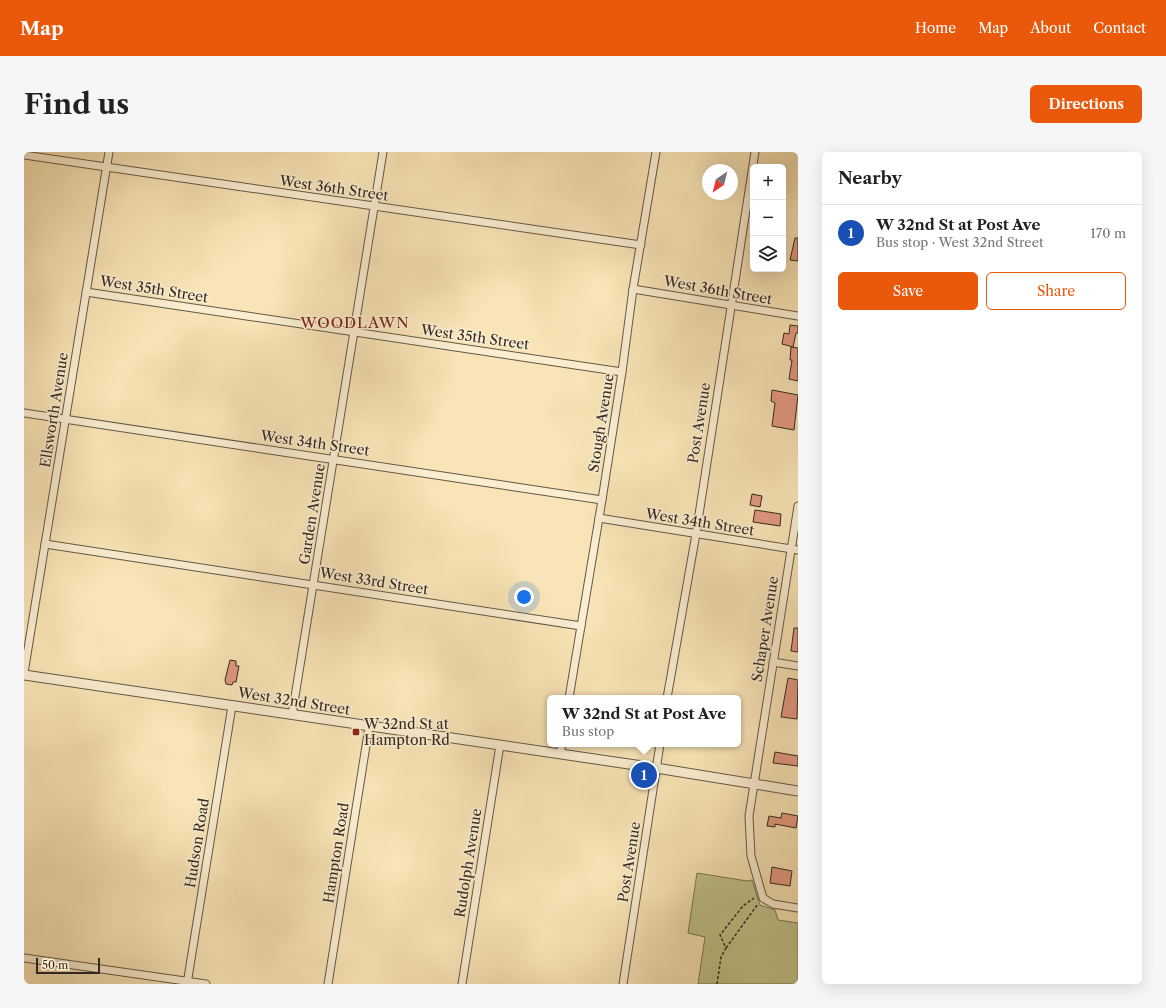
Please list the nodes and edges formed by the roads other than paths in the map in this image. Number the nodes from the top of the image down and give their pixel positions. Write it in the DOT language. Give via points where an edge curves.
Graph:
graph roads {
  1 [pos="109,152"];
  2 [pos="383,152"];
  3 [pos="656,152"];
  4 [pos="755,152"];
  5 [pos="24,155"];
  6 [pos="106,167"];
  7 [pos="375,207"];
  8 [pos="641,245"];
  9 [pos="633,289"];
  10 [pos="86,292"];
  11 [pos="731,306"];
  12 [pos="798,316"];
  13 [pos="354,333"];
  14 [pos="622,372"];
  15 [pos="24,413"];
  16 [pos="66,420"];
  17 [pos="333,459"];
  18 [pos="602,500"];
  19 [pos="798,506"];
  20 [pos="599,518"];
  21 [pos="696,534"];
  22 [pos="45,544"];
  23 [pos="794,550"];
  24 [pos="314,585"];
  25 [pos="581,626"];
  26 [pos="773,662"];
  27 [pos="798,666"];
  28 [pos="24,674"];
  29 [pos="570,695"];
  30 [pos="668,695"];
  31 [pos="232,706"];
  32 [pos="292,714"];
  33 [pos="369,727"];
  34 [pos="500,746"];
  35 [pos="561,747"];
  36 [pos="660,747"];
  37 [pos="560,754"];
  38 [pos="656,768"];
  39 [pos="753,784"];
  40 [pos="798,791"];
  41 [pos="798,908"];
  42 [pos="24,958"];
  43 [pos="187,983"];
  44 [pos="206,984"];
  45 [pos="328,984"];
  46 [pos="462,984"];
  47 [pos="623,984"];
  1 -- 6 [label="street, Ellsworth Avenue"];
  2 -- 7 [label="street, Garden Avenue"];
  3 -- 8 [label="street, Stough Avenue"];
  4 -- 11 [label="street, Post Avenue"];
  5 -- 6 [label="street, West 36th Street"];
  6 -- 7 [label="street, West 36th Street"];
  6 -- 10 [label="street, Ellsworth Avenue"];
  7 -- 8 [label="street, West 36th Street"];
  7 -- 13 [label="street, Garden Avenue"];
  8 -- 9 [label="street, Stough Avenue"];
  9 -- 11 [label="street, West 36th Street"];
  9 -- 14 [label="street, Stough Avenue"];
  10 -- 13 [label="street, West 35th Street"];
  10 -- 16 [label="street, Ellsworth Avenue"];
  11 -- 12 [label="street, West 36th Street"];
  11 -- 21 [label="street, Post Avenue"];
  13 -- 14 [label="street, West 35th Street"];
  13 -- 17 [label="street, Garden Avenue"];
  14 -- 18 [label="street, Stough Avenue"];
  15 -- 16 [label="street, West 34th Street"];
  16 -- 17 [label="street, West 34th Street"];
  16 -- 22 [label="street, Ellsworth Avenue"];
  17 -- 18 [label="street, West 34th Street"];
  17 -- 24 [label="street, Garden Avenue"];
  18 -- 20 [label="street, Stough Avenue"];
  19 -- 23 [label="street, Schaper Avenue"];
  20 -- 21 [label="street, West 34th Street"];
  20 -- 25 [label="street, Stough Avenue"];
  21 -- 23 [label="street, West 34th Street"];
  21 -- 30 [label="street, Post Avenue"];
  22 -- 24 [label="street, West 33rd Street"];
  22 -- 28 [label="street, Ellsworth Avenue"];
  23 -- 26 [label="street, Schaper Avenue"];
  24 -- 25 [label="street, West 33rd Street"];
  24 -- 32 [label="street, Garden Avenue"];
  25 -- 29 [label="street, Stough Avenue"];
  26 -- 27 [label="street"];
  26 -- 39 [label="street, Schaper Avenue"];
  28 -- 31 [label="street, West 32nd Street"];
  31 -- 32 [label="street, West 32nd Street"];
  31 -- 43 [label="street, Hudson Road"];
  32 -- 33 [label="street, West 32nd Street"];
  33 -- 34 [label="street, West 32nd Street"];
  33 -- 45 [label="street, Hampton Road"];
  34 -- 37 [label="street, West 32nd Street"];
  34 -- 46 [label="street, Rudolph Avenue"];
  35 -- 37 [label="street"];
  36 -- 38 [label="street, Post Avenue"];
  37 -- 38 [label="street, West 32nd Street"];
  38 -- 39 [label="street, West 32nd Street"];
  38 -- 47 [label="street, Post Avenue"];
  39 -- 40 [label="street, West 32nd Street"];
  39 -- 41 [label="street, Schaper Avenue" via="749,816 751,856 761,901"];
  42 -- 43 [label="street"];
  43 -- 44 [label="street"];
}
